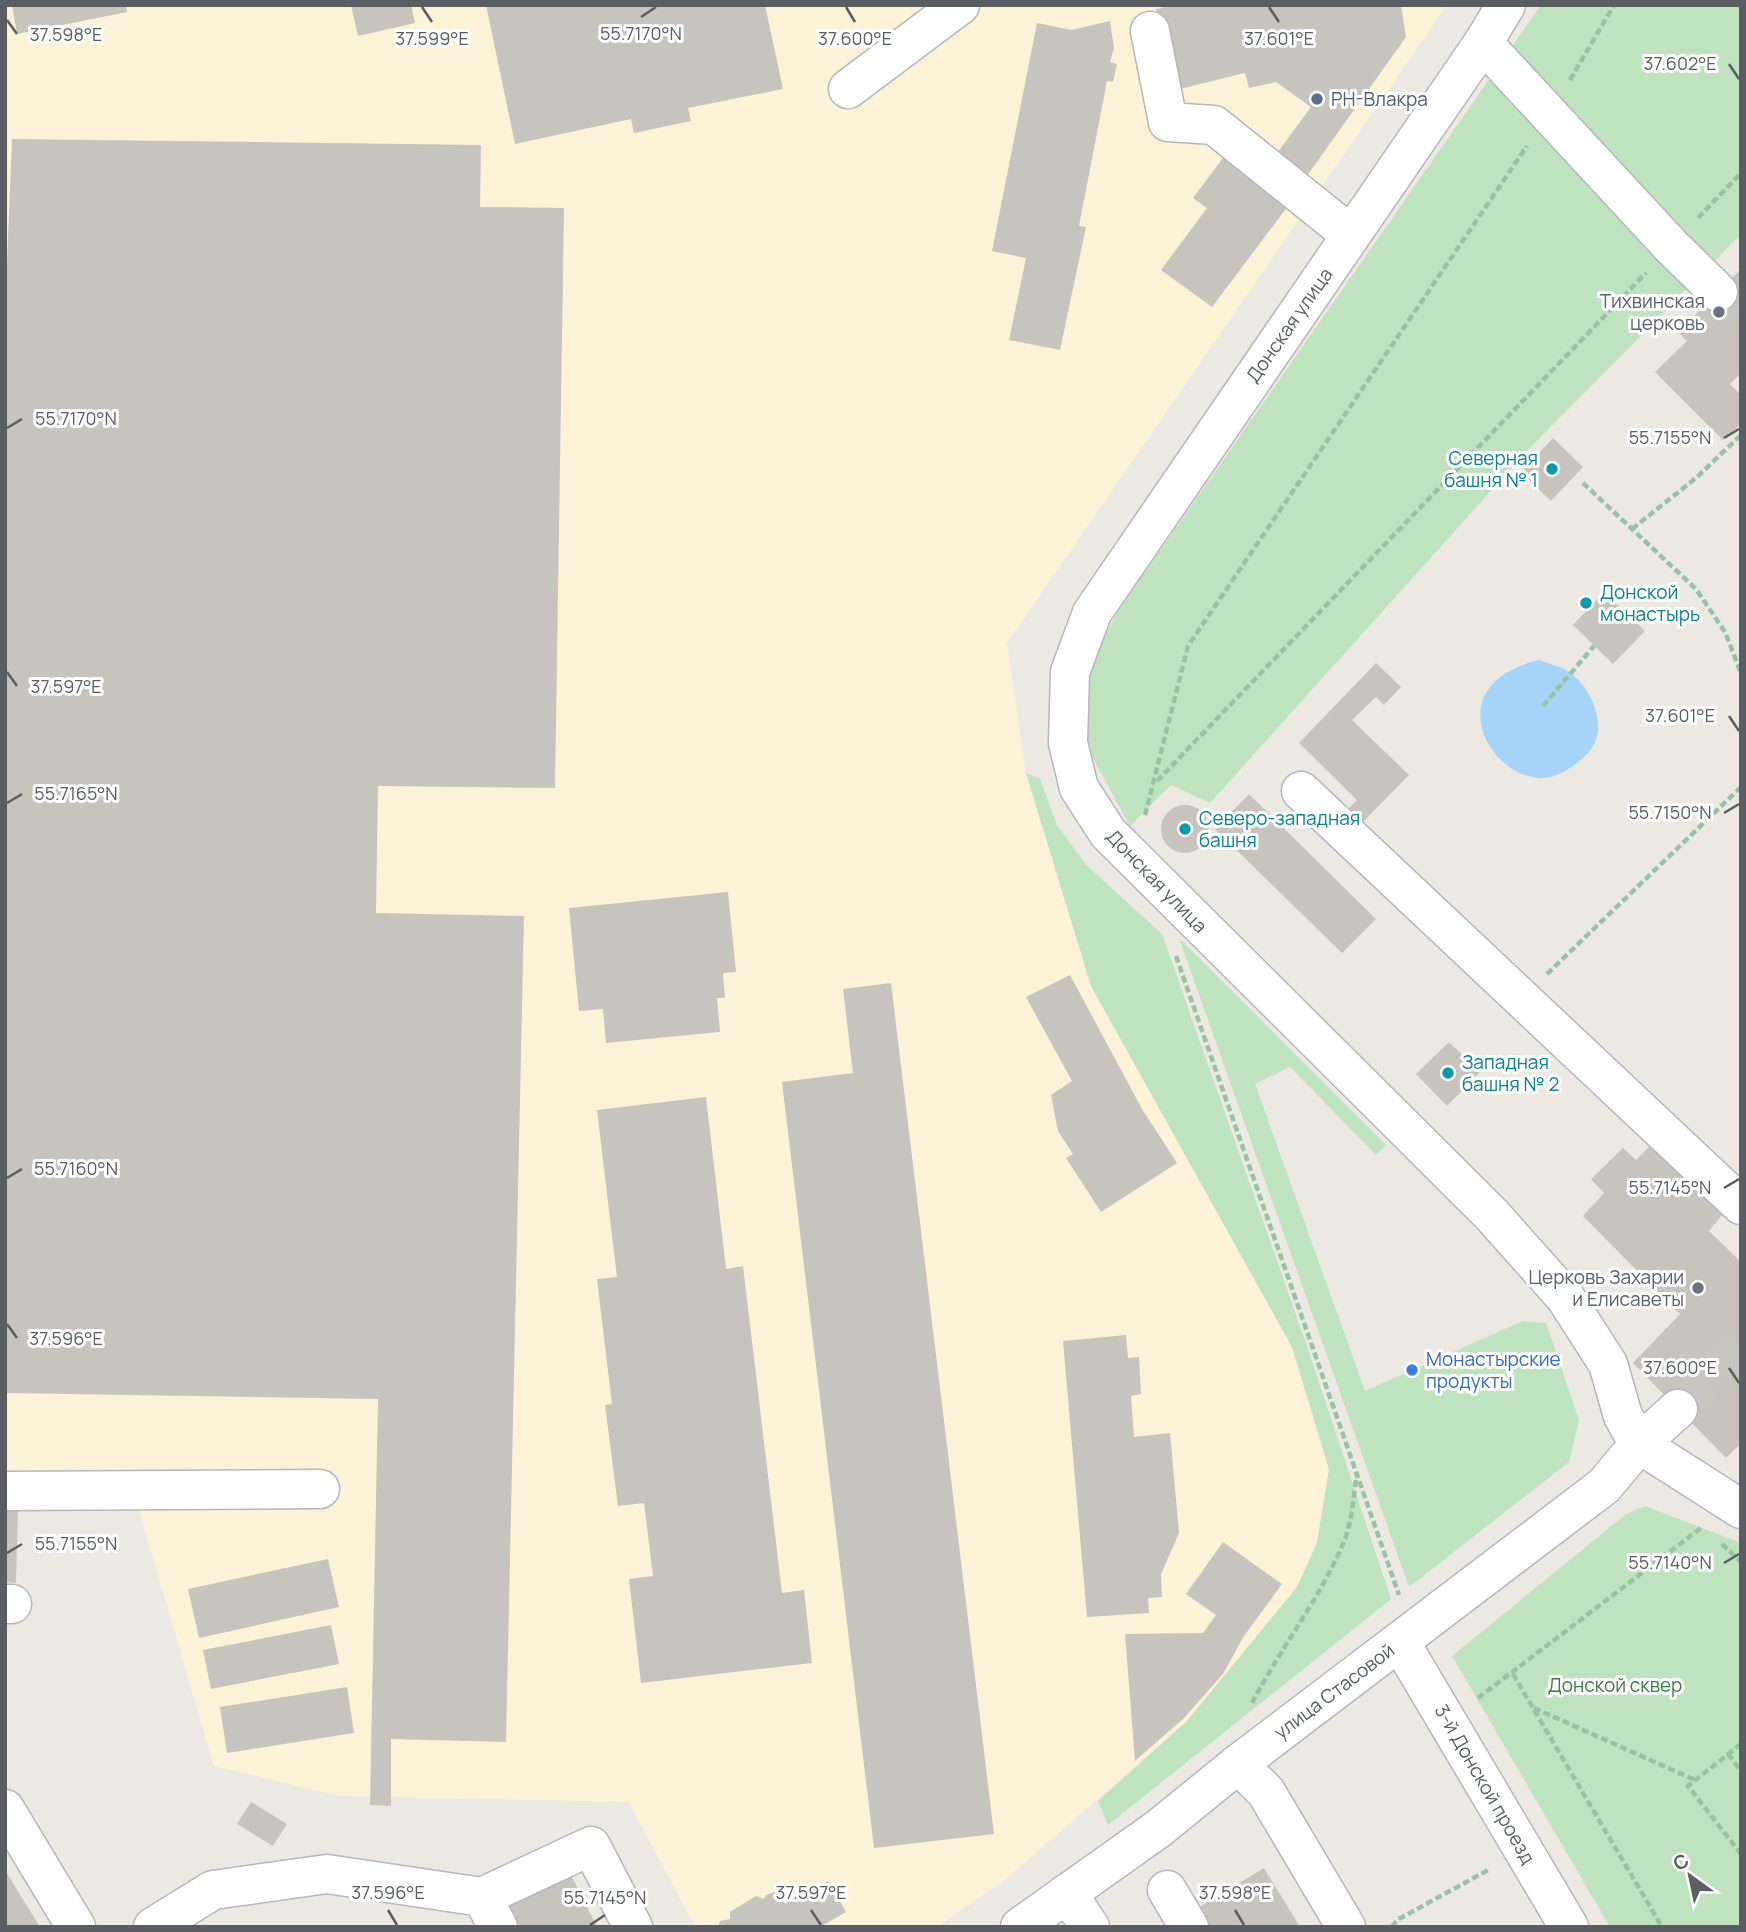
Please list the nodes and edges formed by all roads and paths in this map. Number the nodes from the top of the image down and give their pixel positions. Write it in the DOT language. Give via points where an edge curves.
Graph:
graph roads {
  1 [pos="960,5"];
  2 [pos="1506,5"];
  3 [pos="1614,5"];
  4 [pos="1150,31"];
  5 [pos="1483,43"];
  6 [pos="848,89"];
  7 [pos="1550,113"];
  8 [pos="1741,173"];
  9 [pos="1351,235"];
  10 [pos="1671,246"];
  11 [pos="1718,292"];
  12 [pos="1741,435"];
  13 [pos="1583,483"];
  14 [pos="1632,529"];
  15 [pos="1594,646"];
  16 [pos="1741,673"];
  17 [pos="1543,706"];
  18 [pos="1155,784"];
  19 [pos="1741,787"];
  20 [pos="1301,791"];
  21 [pos="1148,823"];
  22 [pos="1172,943"];
  23 [pos="1520,1000"];
  24 [pos="1741,1205"];
  25 [pos="1678,1409"];
  26 [pos="1639,1444"];
  27 [pos="1357,1475"];
  28 [pos="320,1489"];
  29 [pos="5,1491"];
  30 [pos="1741,1509"];
  31 [pos="1701,1528"];
  32 [pos="1716,1538"];
  33 [pos="1741,1562"];
  34 [pos="1401,1600"];
  35 [pos="1400,1642"];
  36 [pos="1513,1674"];
  37 [pos="1471,1703"];
  38 [pos="1534,1708"];
  39 [pos="1246,1714"];
  40 [pos="1741,1744"];
  41 [pos="1728,1754"];
  42 [pos="1237,1764"];
  43 [pos="1741,1771"];
  44 [pos="1695,1780"];
  45 [pos="5,1809"];
  46 [pos="1741,1854"];
  47 [pos="1500,1864"];
  48 [pos="1167,1890"];
  49 [pos="1067,1893"];
  50 [pos="490,1912"];
  51 [pos="76,1927"];
  52 [pos="153,1927"];
  53 [pos="633,1927"];
  54 [pos="1020,1927"];
  55 [pos="1090,1927"];
  56 [pos="1189,1927"];
  57 [pos="1346,1927"];
  58 [pos="1392,1927"];
  59 [pos="1569,1927"];
  60 [pos="1662,1927"];
  1 -- 6 [label="street"];
  2 -- 5 [label="street, Донская улица"];
  3 -- 7 [label="path"];
  4 -- 9 [label="street" via="1168,122 1214,125"];
  5 -- 7 [label="street"];
  5 -- 9 [label="street, Донская улица"];
  7 -- 10 [label="street"];
  7 -- 18 [label="path" via="1188,646"];
  8 -- 10 [label="path"];
  9 -- 26 [label="street, Донская улица" via="1092,613 1070,672 1068,743 1079,788 1108,833 1491,1214 1565,1297 1608,1364 1623,1416"];
  10 -- 11 [label="street"];
  10 -- 18 [label="path"];
  12 -- 14 [label="path"];
  13 -- 14 [label="path"];
  14 -- 16 [label="path" via="1696,589 1725,632"];
  15 -- 17 [label="path"];
  18 -- 21 [label="path" via="1145,814"];
  19 -- 23 [label="path"];
  20 -- 23 [label="street"];
  22 -- 27 [label="path"];
  23 -- 24 [label="street"];
  25 -- 26 [label="street, улица Стасовой"];
  26 -- 30 [label="street, Донская улица"];
  26 -- 35 [label="street, улица Стасовой" via="1604,1486"];
  27 -- 34 [label="path"];
  27 -- 39 [label="path" via="1344,1542"];
  28 -- 29 [label="street"];
  31 -- 36 [label="path"];
  32 -- 33 [label="path"];
  35 -- 42 [label="street, улица Стасовой"];
  35 -- 59 [label="street, 3-й Донской проезд"];
  36 -- 37 [label="path"];
  36 -- 38 [label="path"];
  38 -- 44 [label="path"];
  38 -- 60 [label="path"];
  40 -- 41 [label="path"];
  41 -- 43 [label="path"];
  41 -- 44 [label="path"];
  42 -- 49 [label="street, улица Стасовой" via="1158,1829"];
  42 -- 57 [label="street" via="1266,1792"];
  44 -- 46 [label="path" via="1688,1786"];
  45 -- 51 [label="street"];
  47 -- 58 [label="path" via="1397,1920"];
  48 -- 56 [label="street"];
  49 -- 54 [label="street, улица Стасовой"];
  49 -- 55 [label="street"];
  50 -- 52 [label="street" via="327,1874 213,1890"];
  50 -- 53 [label="street" via="591,1846"];
}
